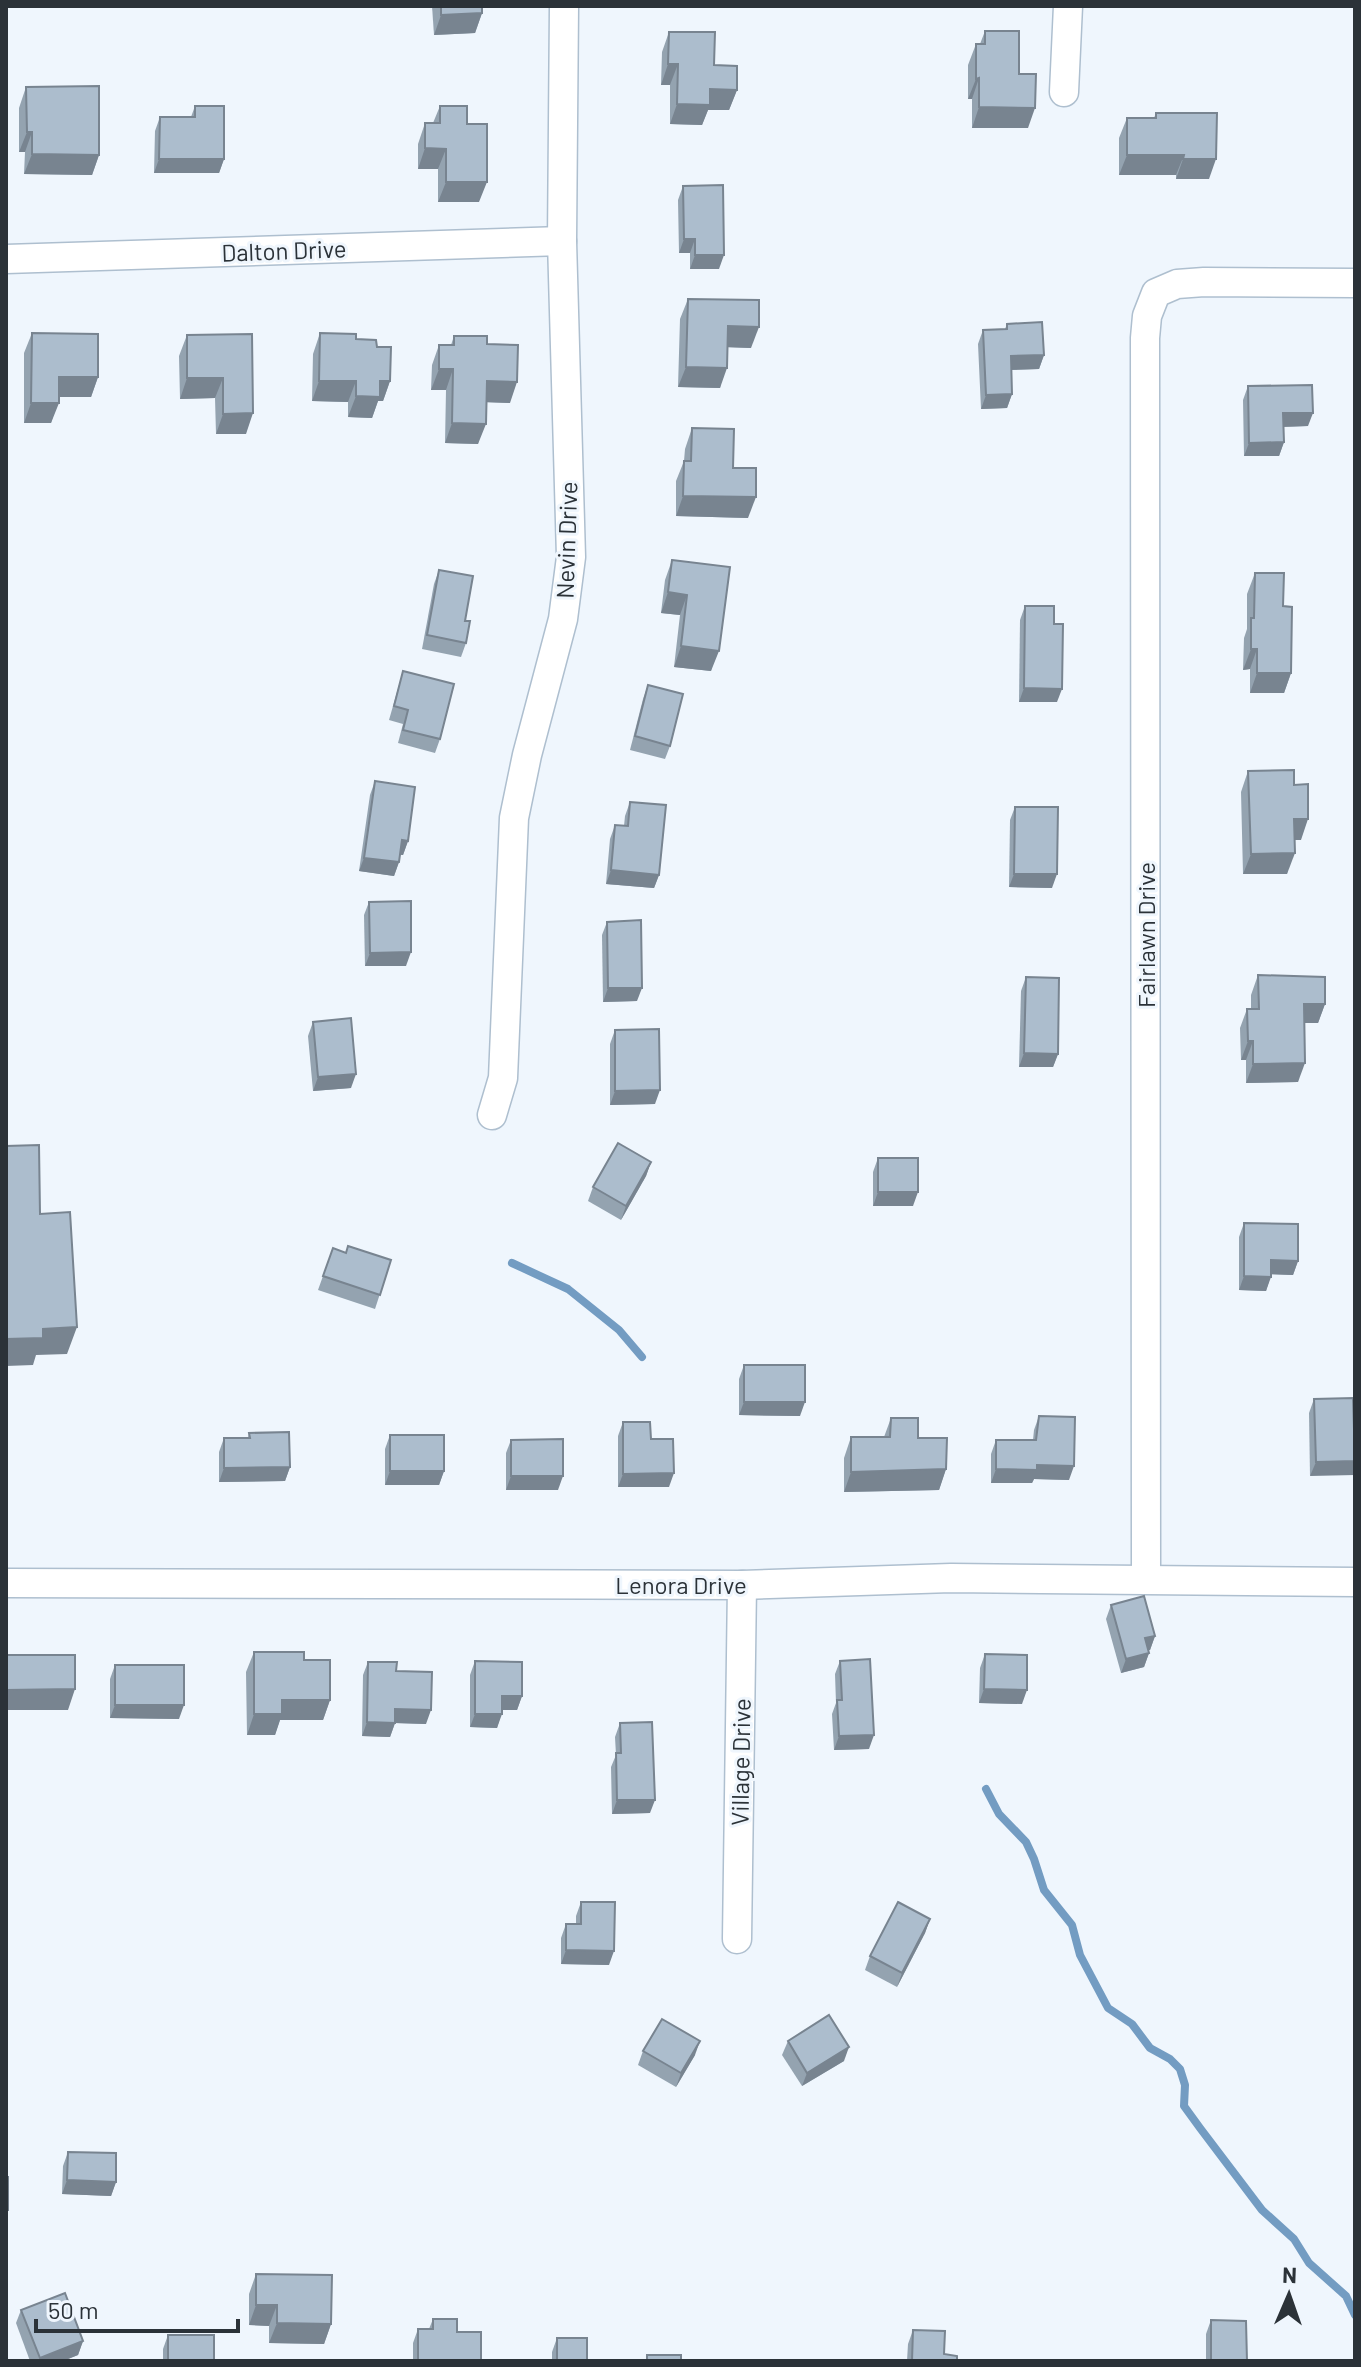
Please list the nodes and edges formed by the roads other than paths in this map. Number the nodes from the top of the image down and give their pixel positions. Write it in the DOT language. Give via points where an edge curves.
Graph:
graph roads {
  1 [pos="564,6"];
  2 [pos="1068,6"];
  3 [pos="1064,92"];
  4 [pos="562,241"];
  5 [pos="6,259"];
  6 [pos="1355,283"];
  7 [pos="492,1115"];
  8 [pos="1146,1579"];
  9 [pos="1355,1582"];
  10 [pos="6,1583"];
  11 [pos="742,1585"];
  12 [pos="737,1939"];
  1 -- 4 [label="street, Nevin Drive"];
  2 -- 3 [label="street"];
  4 -- 5 [label="street, Dalton Drive"];
  4 -- 7 [label="street, Nevin Drive" via="571,557 563,619 514,818 503,1078"];
  6 -- 8 [label="street, Fairlawn Drive" via="1177,284 1156,293 1147,316"];
  8 -- 9 [label="street, Lenora Drive"];
  8 -- 11 [label="street, Lenora Drive"];
  10 -- 11 [label="street, Lenora Drive"];
  11 -- 12 [label="street, Village Drive"];
}
